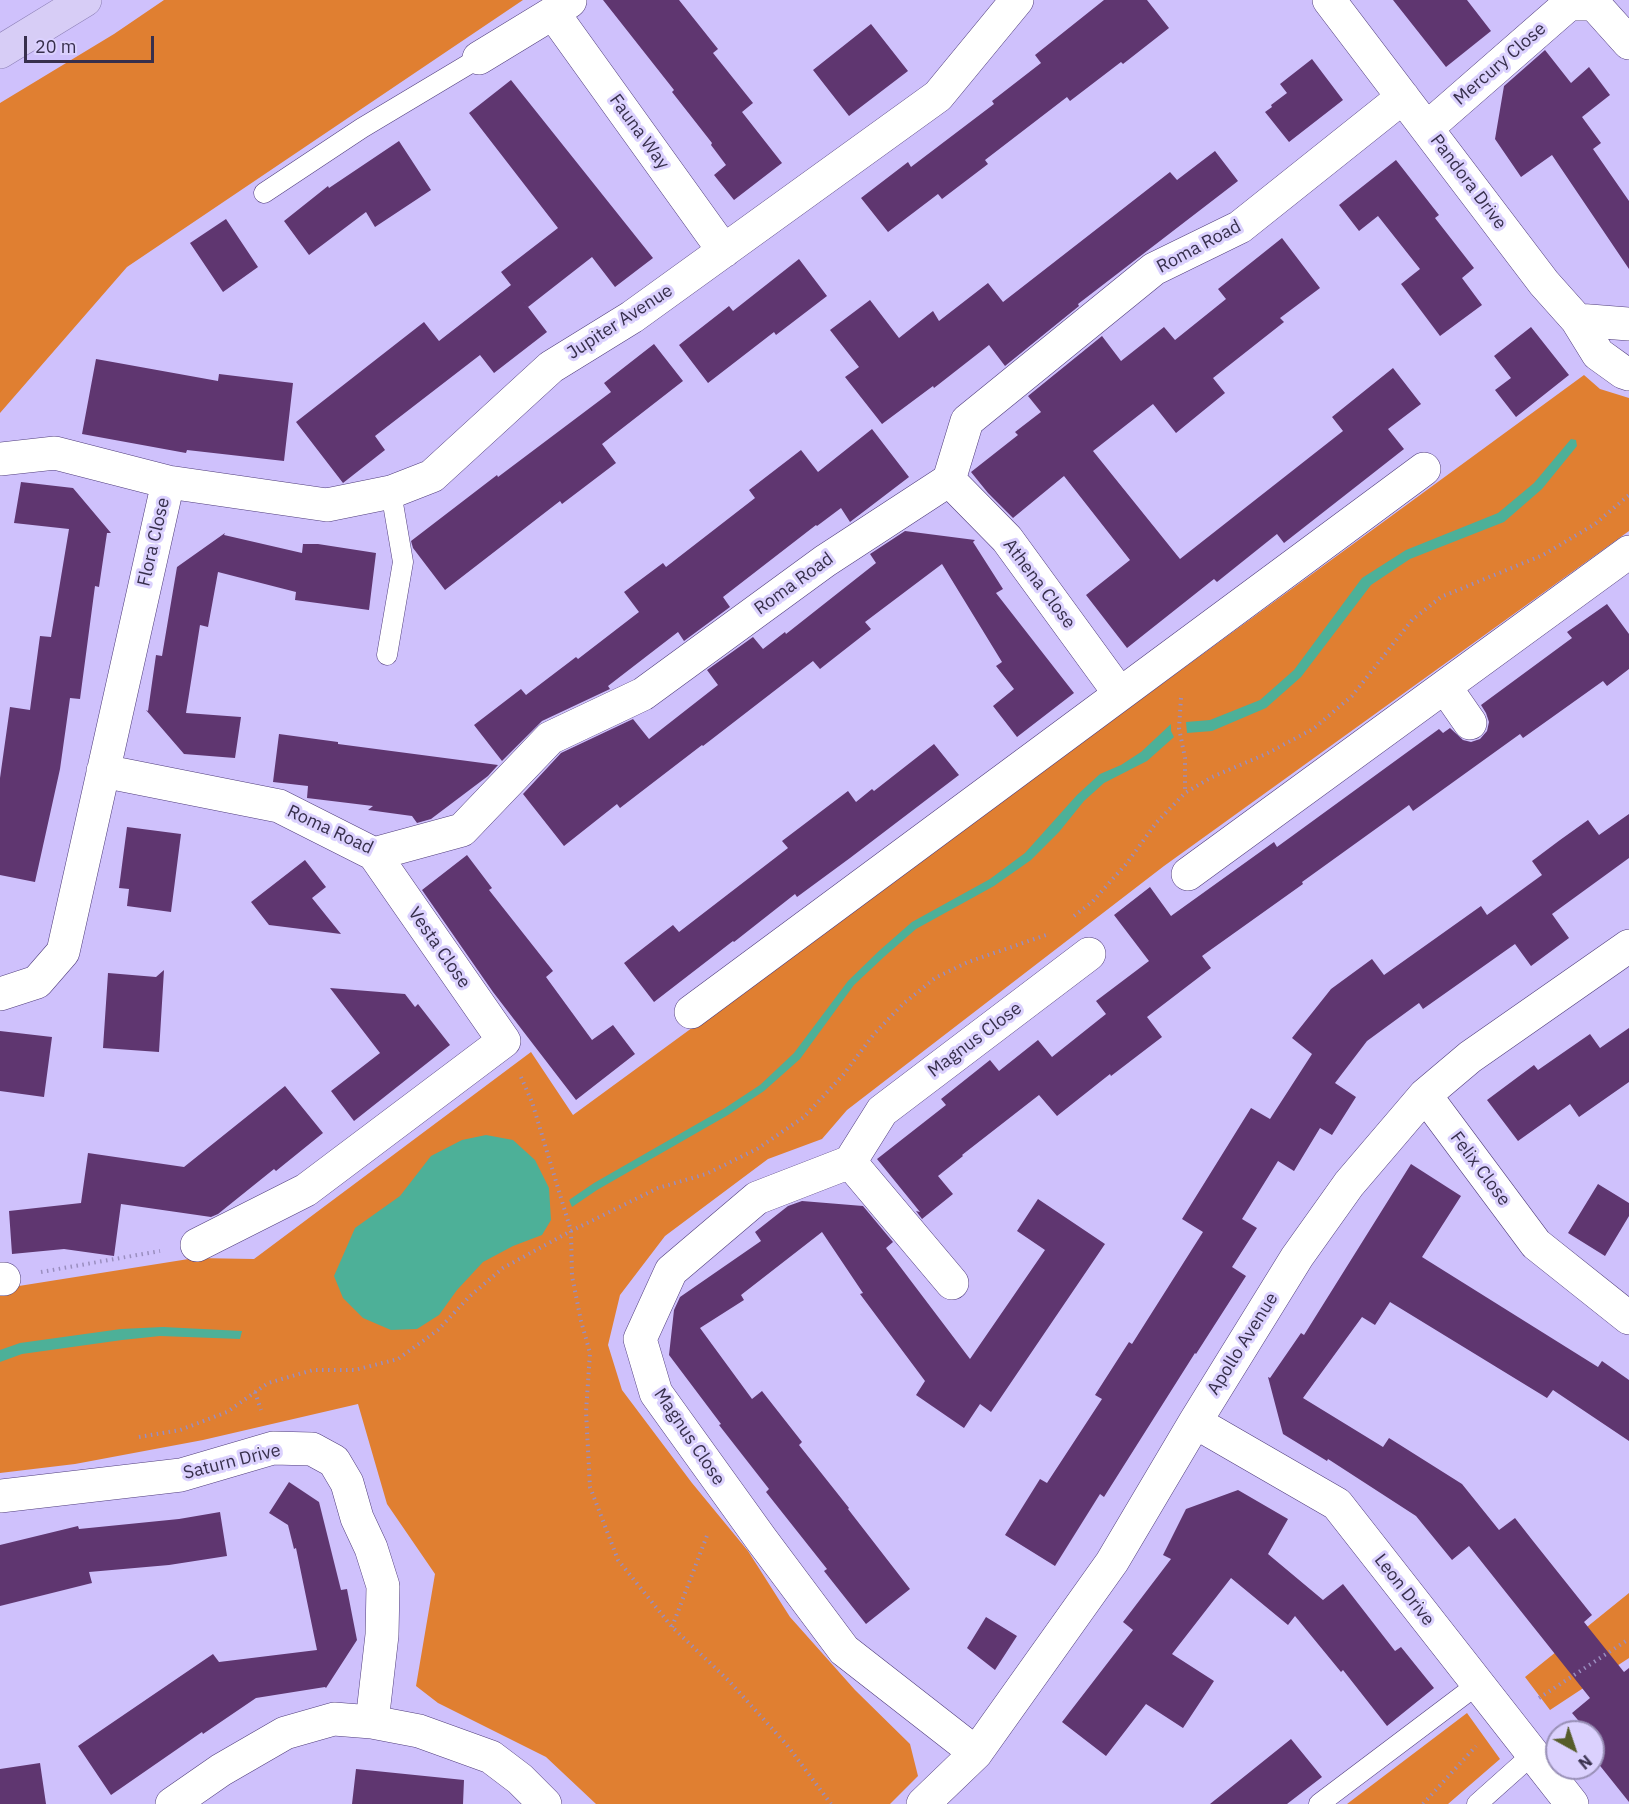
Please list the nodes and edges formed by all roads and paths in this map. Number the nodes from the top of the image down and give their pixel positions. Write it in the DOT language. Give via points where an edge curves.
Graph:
graph roads {
  1 [pos="85,0"];
  2 [pos="1017,0"];
  3 [pos="1329,0"];
  4 [pos="562,7"];
  5 [pos="1629,43"];
  6 [pos="0,52"];
  7 [pos="478,58"];
  8 [pos="1403,97"];
  9 [pos="1427,128"];
  10 [pos="264,193"];
  11 [pos="724,251"];
  12 [pos="1577,320"];
  13 [pos="1629,324"];
  14 [pos="1629,374"];
  15 [pos="0,459"];
  16 [pos="1424,470"];
  17 [pos="949,480"];
  18 [pos="168,482"];
  19 [pos="391,492"];
  20 [pos="1629,495"];
  21 [pos="1629,552"];
  22 [pos="387,655"];
  23 [pos="1164,662"];
  24 [pos="1445,687"];
  25 [pos="1120,694"];
  26 [pos="1470,723"];
  27 [pos="103,771"];
  28 [pos="1185,793"];
  29 [pos="374,854"];
  30 [pos="1188,874"];
  31 [pos="1070,920"];
  32 [pos="1054,932"];
  33 [pos="1629,946"];
  34 [pos="1089,954"];
  35 [pos="0,994"];
  36 [pos="691,1012"];
  37 [pos="504,1041"];
  38 [pos="1425,1095"];
  39 [pos="850,1162"];
  40 [pos="571,1231"];
  41 [pos="197,1245"];
  42 [pos="2,1279"];
  43 [pos="952,1283"];
  44 [pos="1629,1318"];
  45 [pos="1195,1422"];
  46 [pos="130,1439"];
  47 [pos="725,1489"];
  48 [pos="0,1496"];
  49 [pos="672,1627"];
  50 [pos="1478,1684"];
  51 [pos="372,1722"];
  52 [pos="976,1753"];
  53 [pos="1533,1754"];
  54 [pos="172,1804"];
  55 [pos="545,1804"];
  56 [pos="831,1804"];
  57 [pos="923,1804"];
  58 [pos="1319,1804"];
  59 [pos="1477,1804"];
  60 [pos="1572,1804"];
  1 -- 6 [label="main road"];
  2 -- 11 [label="street, Jupiter Avenue" via="938,96"];
  3 -- 8 [label="street, Pandora Drive"];
  4 -- 7 [label="street"];
  4 -- 11 [label="street, Fauna Way"];
  5 -- 9 [label="street, Mercury Close" via="1594,4 1569,4"];
  7 -- 10 [label="lane"];
  8 -- 9 [label="street, Pandora Drive"];
  8 -- 17 [label="street, Roma Road" via="1240,227 1154,269 967,421"];
  9 -- 12 [label="street, Pandora Drive" via="1544,283"];
  11 -- 19 [label="street, Jupiter Avenue" via="551,367 432,476"];
  12 -- 13 [label="street"];
  12 -- 14 [label="street, Pandora Drive" via="1598,354"];
  15 -- 18 [label="street, Flora Close" via="55,453"];
  16 -- 23 [label="street"];
  17 -- 25 [label="street, Athena Close" via="1007,539"];
  17 -- 29 [label="street, Roma Road" via="825,561 643,694 550,738 462,830"];
  18 -- 19 [label="street, Jupiter Avenue" via="327,505"];
  18 -- 27 [label="street, Flora Close"];
  19 -- 22 [label="lane" via="403,562"];
  20 -- 28 [label="path" via="1595,524 1544,555 1441,597 1412,620 1352,696 1313,729"];
  21 -- 24 [label="street"];
  23 -- 25 [label="street"];
  23 -- 28 [label="path" via="1181,696 1179,728 1185,758"];
  24 -- 26 [label="street"];
  24 -- 30 [label="street"];
  25 -- 36 [label="street"];
  27 -- 29 [label="street, Roma Road" via="279,806"];
  27 -- 35 [label="street, Flora Close" via="63,952 37,982"];
  28 -- 31 [label="path" via="1092,902"];
  29 -- 37 [label="street, Vesta Close"];
  32 -- 40 [label="path" via="968,962 935,978 874,1034 804,1117 758,1149 706,1174 658,1188"];
  33 -- 38 [label="street, Apollo Avenue" via="1470,1057"];
  34 -- 39 [label="street, Magnus Close" via="882,1111"];
  37 -- 40 [label="path" via="532,1102"];
  37 -- 41 [label="street" via="306,1190"];
  38 -- 44 [label="street, Felix Close" via="1536,1244"];
  38 -- 45 [label="street, Apollo Avenue" via="1342,1193"];
  39 -- 43 [label="street"];
  39 -- 47 [label="street, Magnus Close" via="757,1198 671,1271 640,1339 656,1393"];
  40 -- 46 [label="path" via="503,1268 438,1330 398,1359 356,1370 313,1370 268,1383 227,1412 180,1430"];
  40 -- 49 [label="path" via="572,1276 590,1353 586,1412 590,1487 618,1560"];
  41 -- 42 [label="path"];
  45 -- 50 [label="street, Leon Drive" via="1337,1504"];
  45 -- 52 [label="street, Apollo Avenue" via="1112,1562"];
  47 -- 49 [label="path"];
  47 -- 52 [label="street, Magnus Close" via="844,1650"];
  48 -- 51 [label="street, Saturn Drive" via="181,1475 273,1448 312,1449 334,1461 371,1548 382,1586 382,1635"];
  49 -- 56 [label="path" via="728,1680 787,1745"];
  50 -- 53 [label="street, Leon Drive"];
  50 -- 58 [label="lane"];
  51 -- 54 [label="street" via="334,1719 285,1733"];
  51 -- 55 [label="street" via="419,1731 491,1757"];
  52 -- 57 [label="street, Apollo Avenue"];
  53 -- 59 [label="lane"];
  53 -- 60 [label="street, Leon Drive"];
}
